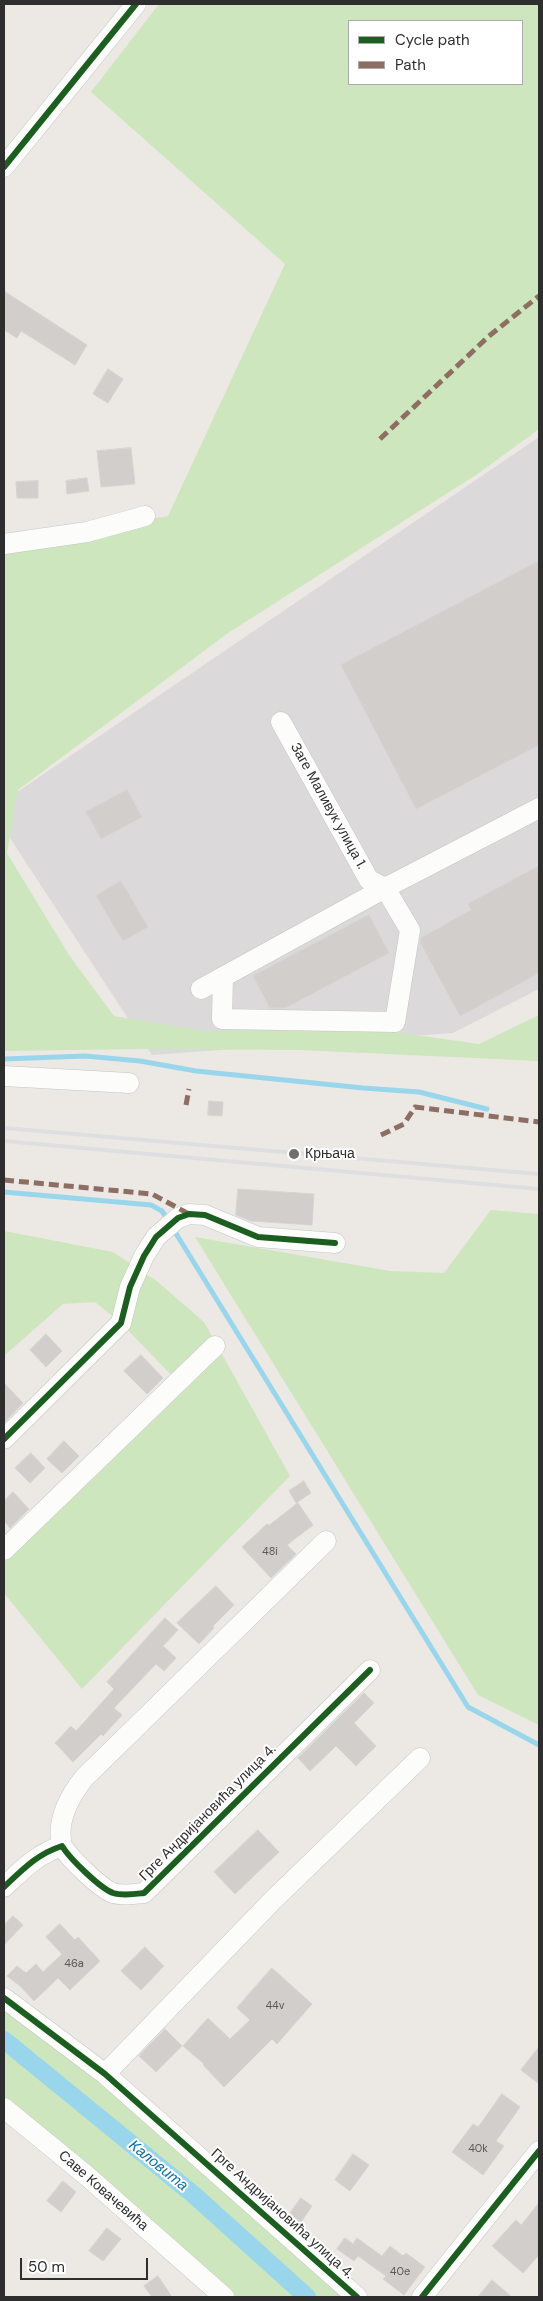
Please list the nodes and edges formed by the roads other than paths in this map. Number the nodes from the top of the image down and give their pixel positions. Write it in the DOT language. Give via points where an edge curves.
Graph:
graph roads {
  1 [pos="136,4"];
  2 [pos="4,168"];
  3 [pos="145,516"];
  4 [pos="4,544"];
  5 [pos="281,722"];
  6 [pos="539,808"];
  7 [pos="385,888"];
  8 [pos="223,977"];
  9 [pos="201,989"];
  10 [pos="4,1076"];
  11 [pos="129,1084"];
  12 [pos="335,1243"];
  13 [pos="215,1346"];
  14 [pos="4,1439"];
  15 [pos="326,1541"];
  16 [pos="4,1550"];
  17 [pos="370,1670"];
  18 [pos="420,1758"];
  19 [pos="62,1846"];
  20 [pos="4,1888"];
  21 [pos="4,1998"];
  22 [pos="105,2074"];
  23 [pos="4,2108"];
  24 [pos="539,2151"];
  25 [pos="221,2296"];
  26 [pos="357,2297"];
  27 [pos="422,2297"];
  1 -- 2 [label="street"];
  3 -- 4 [label="street" via="87,532"];
  5 -- 7 [label="street, Заге Маливук улица 1." via="369,880"];
  6 -- 7 [label="street"];
  7 -- 8 [label="street"];
  7 -- 8 [label="street" via="410,930 395,1022 222,1019"];
  8 -- 9 [label="street"];
  10 -- 11 [label="street"];
  12 -- 14 [label="street" via="258,1237 205,1215 189,1214 178,1218 160,1232 144,1256 130,1287 121,1323"];
  13 -- 16 [label="street"];
  15 -- 19 [label="street" via="84,1778 62,1819 59,1835"];
  17 -- 19 [label="street, Грге Андријановића улица 4." via="144,1893 116,1894 108,1890"];
  18 -- 22 [label="street" via="274,1900"];
  19 -- 20 [label="street" via="40,1855"];
  21 -- 22 [label="street, Грге Андријановића улица 4."];
  22 -- 26 [label="street, Грге Андријановића улица 4."];
  23 -- 25 [label="street, Саве Ковачевића" via="87,2176"];
  24 -- 27 [label="street"];
}
